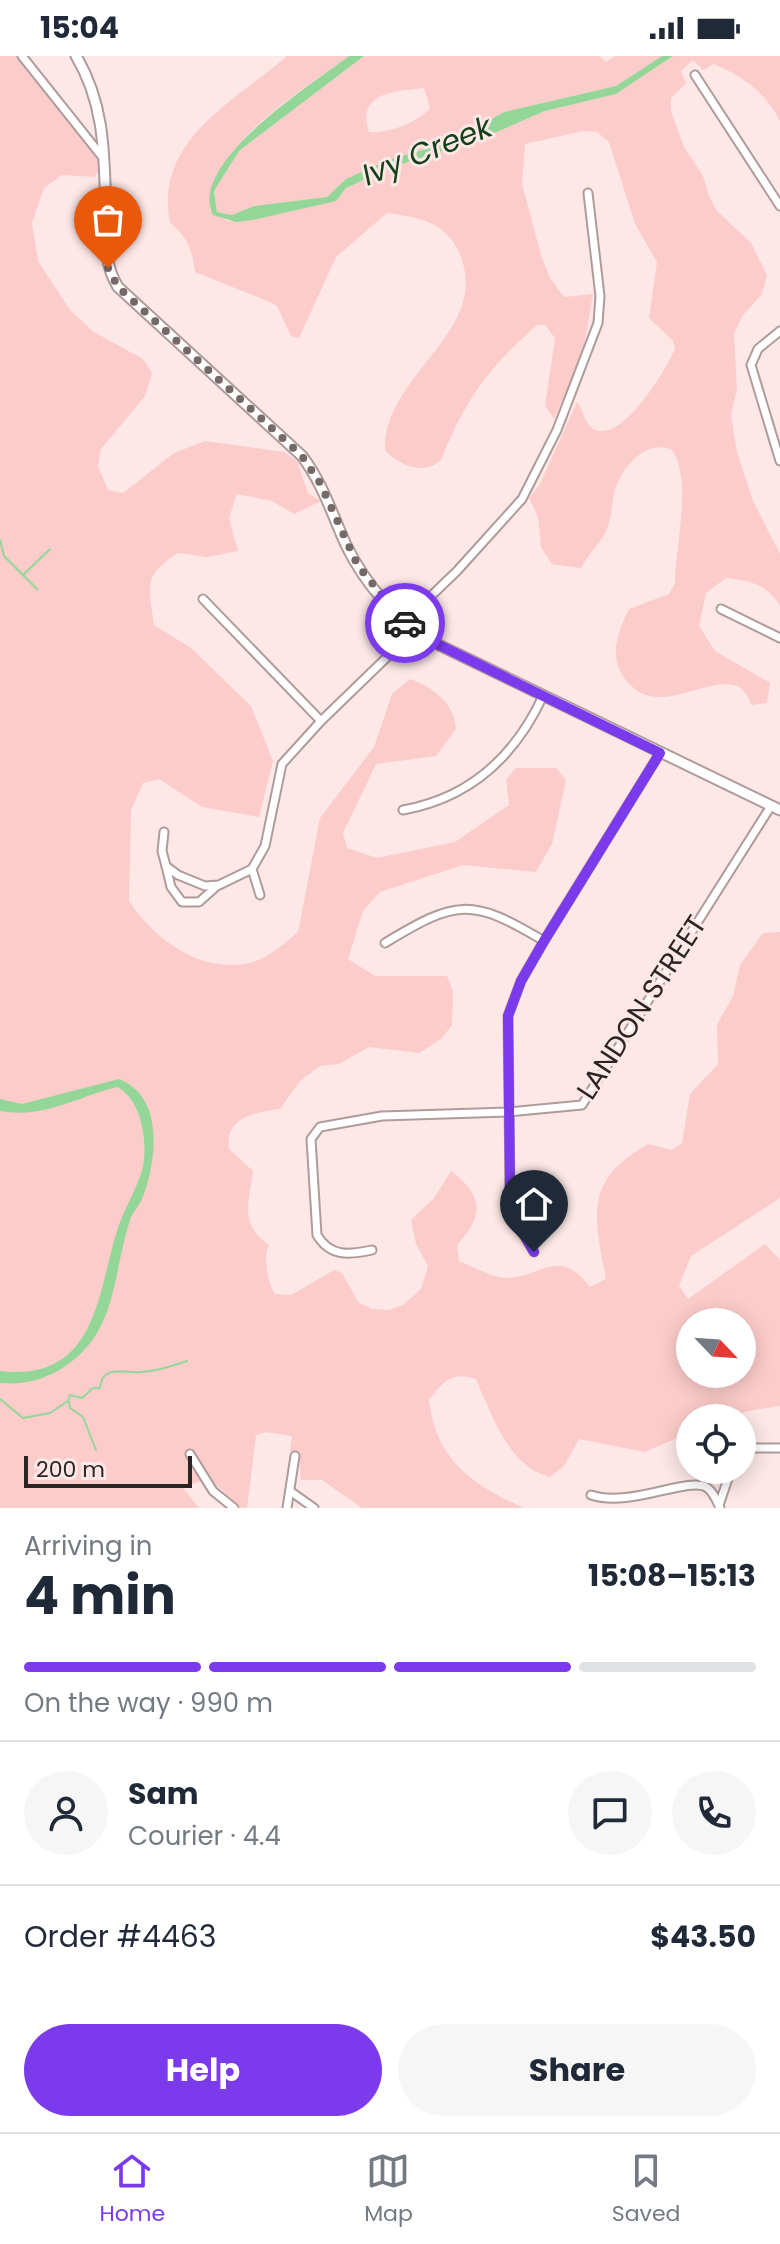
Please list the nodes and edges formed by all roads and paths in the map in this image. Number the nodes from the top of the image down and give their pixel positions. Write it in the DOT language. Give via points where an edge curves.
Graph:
graph roads {
  1 [pos="22,56"];
  2 [pos="76,56"];
  3 [pos="695,75"];
  4 [pos="104,159"];
  5 [pos="588,193"];
  6 [pos="780,206"];
  7 [pos="780,331"];
  8 [pos="780,461"];
  9 [pos="203,599"];
  10 [pos="721,609"];
  11 [pos="404,622"];
  12 [pos="414,631"];
  13 [pos="780,638"];
  14 [pos="543,696"];
  15 [pos="321,721"];
  16 [pos="660,753"];
  17 [pos="777,805"];
  18 [pos="403,810"];
  19 [pos="164,832"];
  20 [pos="166,866"];
  21 [pos="252,869"];
  22 [pos="219,885"];
  23 [pos="260,895"];
  24 [pos="544,941"];
  25 [pos="385,943"];
  26 [pos="508,1112"];
  27 [pos="372,1250"];
  28 [pos="534,1252"];
  29 [pos="756,1448"];
  30 [pos="780,1448"];
  31 [pos="190,1454"];
  32 [pos="295,1456"];
  33 [pos="727,1484"];
  34 [pos="290,1491"];
  35 [pos="591,1495"];
  36 [pos="720,1507"];
  37 [pos="234,1508"];
  38 [pos="287,1508"];
  39 [pos="314,1508"];
  1 -- 4 [label="street"];
  2 -- 4 [label="main road" via="100,109"];
  3 -- 6 [label="street"];
  4 -- 11 [label="main road" via="108,268 118,287 302,456 358,566"];
  5 -- 11 [label="street" via="600,296 598,323 557,430 522,499"];
  7 -- 8 [label="street" via="758,349 751,365"];
  9 -- 15 [label="street"];
  10 -- 13 [label="street"];
  11 -- 12 [label="main road"];
  12 -- 14 [label="main road"];
  12 -- 15 [label="street"];
  14 -- 16 [label="main road"];
  14 -- 18 [label="street" via="515,747 490,769 430,805"];
  15 -- 21 [label="street" via="282,764 265,846"];
  16 -- 17 [label="main road"];
  16 -- 24 [label="street"];
  17 -- 26 [label="street, LANDON STREET" via="584,1103"];
  19 -- 20 [label="street"];
  20 -- 22 [label="street" via="196,885"];
  20 -- 22 [label="street" via="182,902 199,902"];
  21 -- 22 [label="street"];
  21 -- 23 [label="street"];
  24 -- 25 [label="street" via="504,917 474,909 434,914"];
  24 -- 26 [label="street" via="508,1016"];
  26 -- 27 [label="street, LANDON STREET" via="382,1116 314,1131 317,1235 336,1252"];
  26 -- 28 [label="street" via="510,1190 518,1225"];
  29 -- 30 [label="street"];
  31 -- 37 [label="street" via="213,1491"];
  32 -- 34 [label="street"];
  33 -- 36 [label="street"];
  34 -- 38 [label="street"];
  34 -- 39 [label="street"];
  35 -- 36 [label="street" via="620,1501 694,1484 705,1486"];
}
